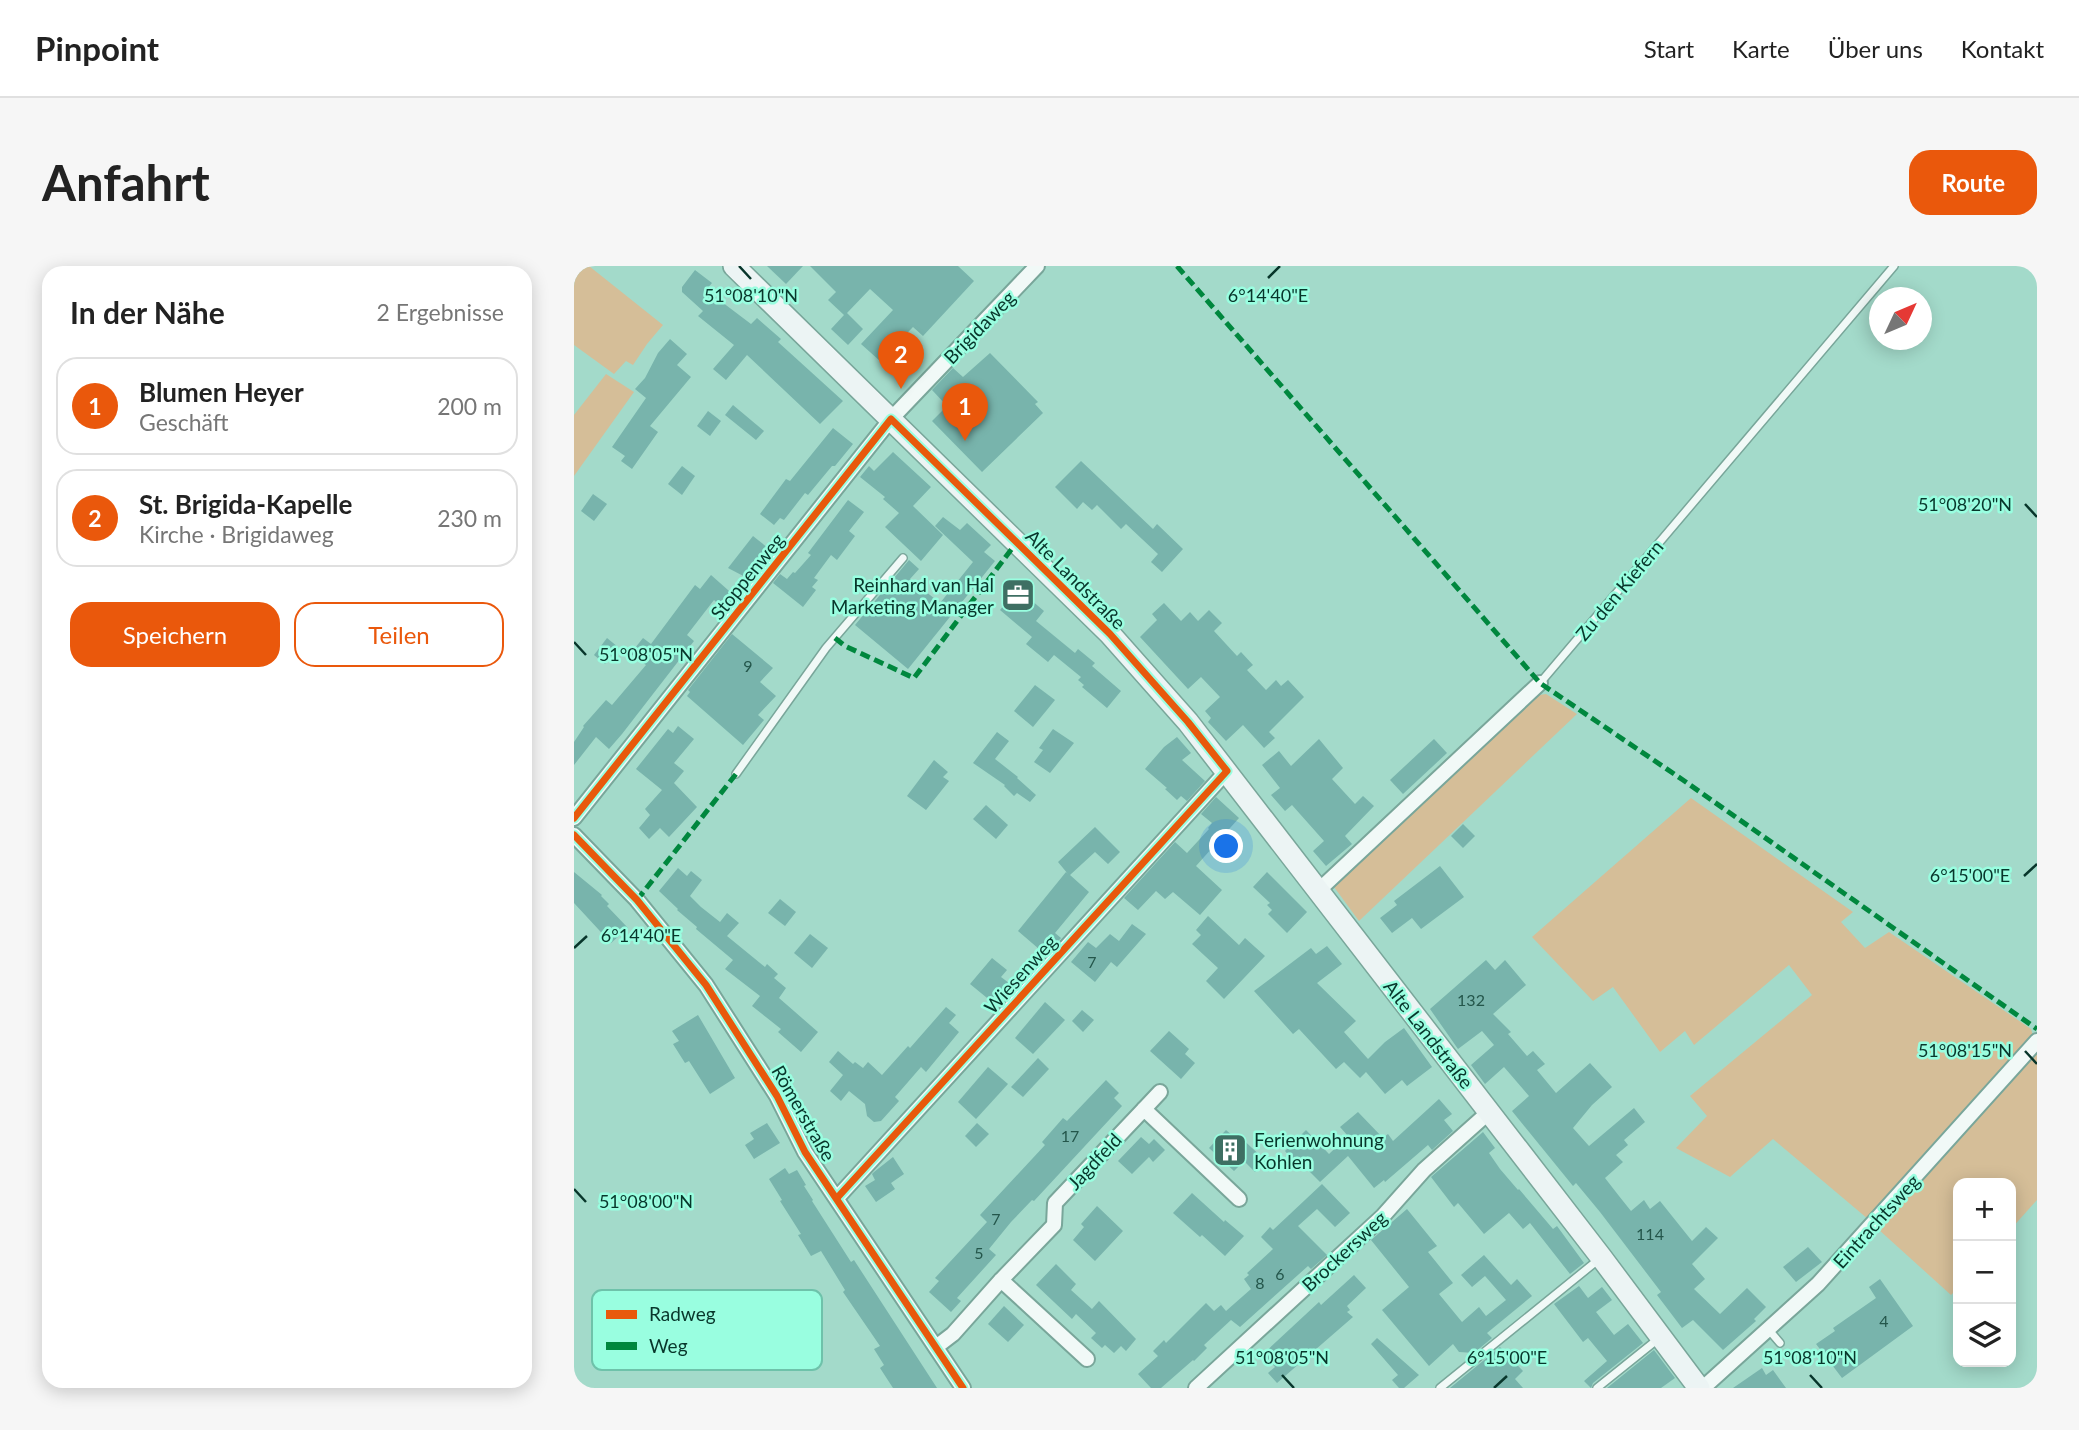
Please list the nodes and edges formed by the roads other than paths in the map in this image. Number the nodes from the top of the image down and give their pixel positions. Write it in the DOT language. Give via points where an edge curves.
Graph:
graph roads {
  1 [pos="734,266"];
  2 [pos="1037,266"];
  3 [pos="1894,266"];
  4 [pos="891,419"];
  5 [pos="903,558"];
  6 [pos="1540,683"];
  7 [pos="1227,771"];
  8 [pos="736,774"];
  9 [pos="574,818"];
  10 [pos="574,835"];
  11 [pos="1319,890"];
  12 [pos="2037,1041"];
  13 [pos="1160,1091"];
  14 [pos="1144,1109"];
  15 [pos="1489,1111"];
  16 [pos="837,1198"];
  17 [pos="1239,1199"];
  18 [pos="1601,1258"];
  19 [pos="1001,1280"];
  20 [pos="1768,1329"];
  21 [pos="1662,1337"];
  22 [pos="1780,1343"];
  23 [pos="936,1347"];
  24 [pos="1087,1359"];
  25 [pos="963,1388"];
  26 [pos="1196,1388"];
  27 [pos="1440,1388"];
  28 [pos="1597,1388"];
  29 [pos="1701,1388"];
  1 -- 4 [label="main road, Alte Landstraße"];
  2 -- 4 [label="street, Brigidaweg"];
  3 -- 6 [label="lane, Zu den Kiefern"];
  4 -- 7 [label="main road, Alte Landstraße" via="1110,634"];
  4 -- 9 [label="street, Stoppenweg"];
  5 -- 8 [label="lane" via="826,648"];
  6 -- 11 [label="street, Zu den Kiefern"];
  7 -- 11 [label="main road, Alte Landstraße"];
  7 -- 16 [label="street, Wiesenweg"];
  10 -- 16 [label="street, Römerstraße" via="637,900 706,985"];
  11 -- 15 [label="main road, Alte Landstraße"];
  12 -- 20 [label="street, Eintrachtsweg" via="1853,1247"];
  13 -- 14 [label="street, Jagdfeld"];
  14 -- 17 [label="street"];
  14 -- 19 [label="street, Jagdfeld" via="1055,1203 1054,1225"];
  15 -- 18 [label="main road, Alte Landstraße"];
  15 -- 26 [label="street, Brockersweg"];
  16 -- 23 [label="street, Römerstraße"];
  18 -- 21 [label="main road, Alte Landstraße"];
  18 -- 27 [label="lane"];
  19 -- 23 [label="street, Jagdfeld"];
  19 -- 24 [label="street"];
  20 -- 22 [label="lane"];
  20 -- 29 [label="street, Eintrachtsweg"];
  21 -- 28 [label="lane"];
  21 -- 29 [label="main road, Alte Landstraße"];
  23 -- 25 [label="street, Römerstraße"];
}
